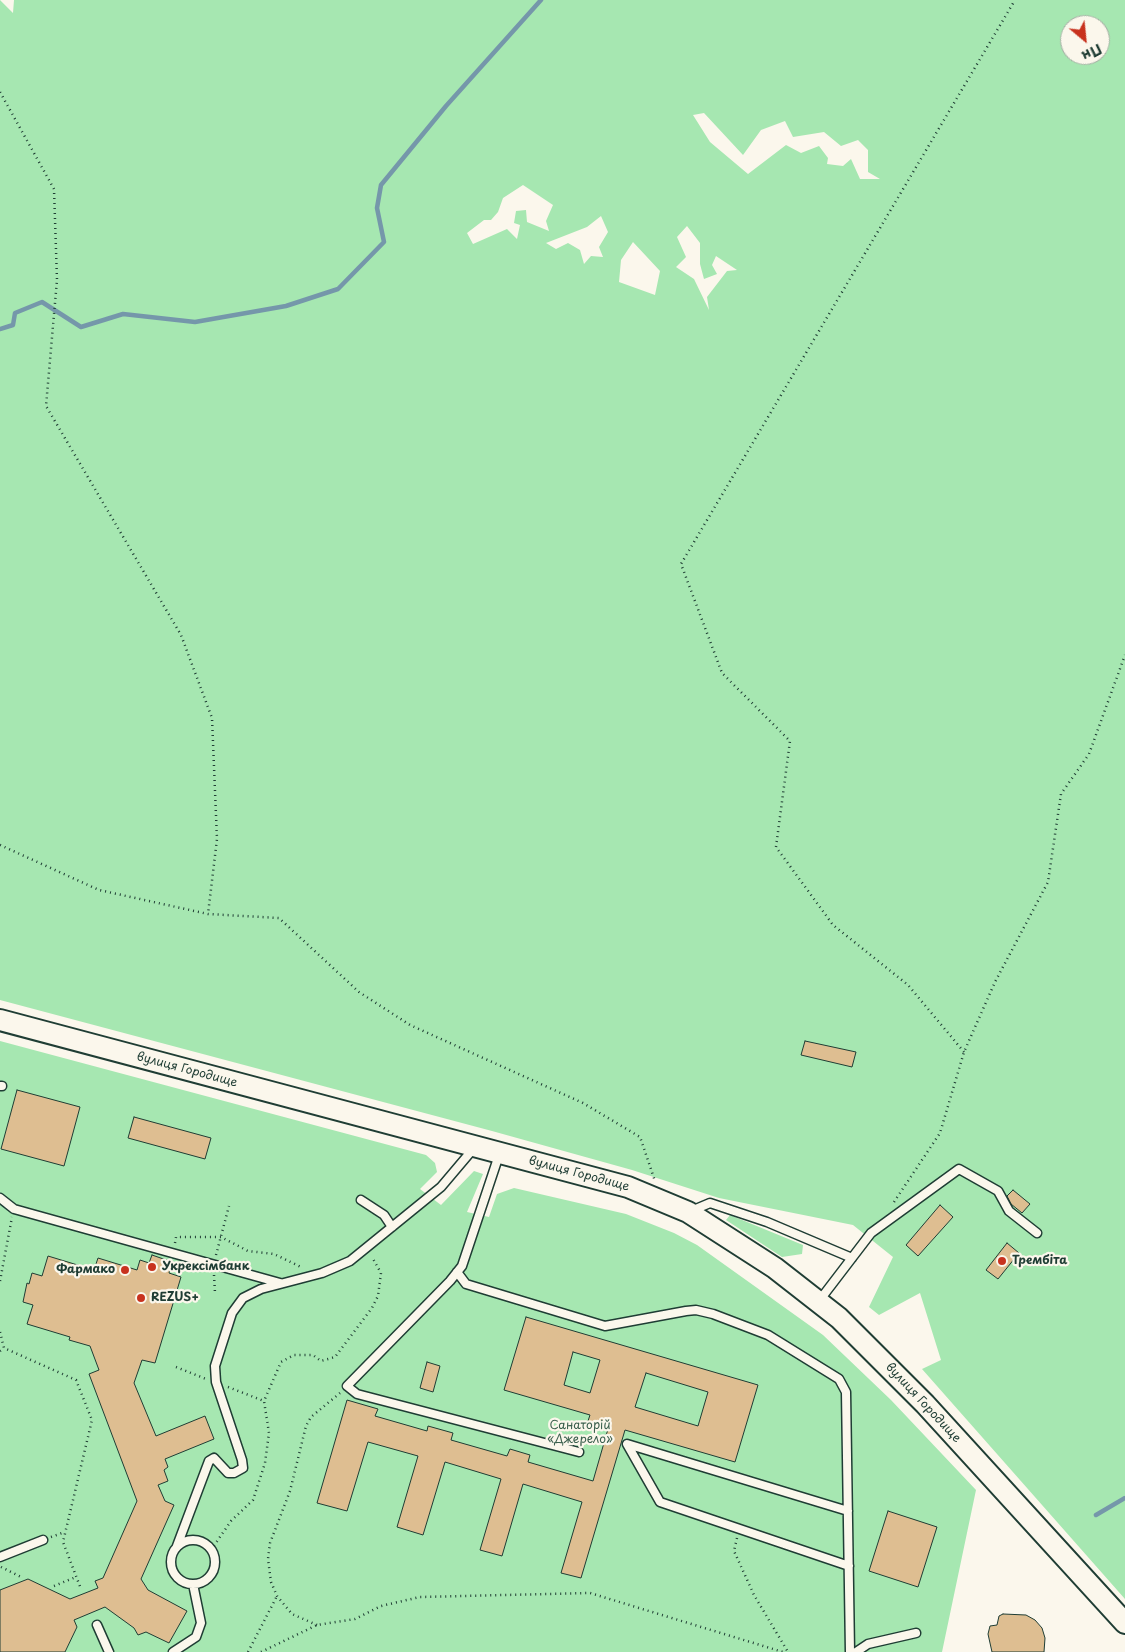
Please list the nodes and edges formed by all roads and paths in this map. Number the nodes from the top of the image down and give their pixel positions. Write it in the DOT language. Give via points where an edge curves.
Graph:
graph roads {
  1 [pos="1015,0"];
  2 [pos="0,92"];
  3 [pos="1125,655"];
  4 [pos="0,845"];
  5 [pos="208,914"];
  6 [pos="0,1020"];
  7 [pos="964,1052"];
  8 [pos="475,1146"];
  9 [pos="499,1153"];
  10 [pos="0,1198"];
  11 [pos="361,1200"];
  12 [pos="662,1201"];
  13 [pos="229,1206"];
  14 [pos="890,1208"];
  15 [pos="14,1209"];
  16 [pos="688,1212"];
  17 [pos="392,1227"];
  18 [pos="1037,1233"];
  19 [pos="220,1237"];
  20 [pos="368,1248"];
  21 [pos="174,1254"];
  22 [pos="852,1258"];
  23 [pos="213,1265"];
  24 [pos="457,1272"];
  25 [pos="315,1275"];
  26 [pos="0,1281"];
  27 [pos="282,1284"];
  28 [pos="215,1293"];
  29 [pos="819,1302"];
  30 [pos="0,1332"];
  31 [pos="4,1348"];
  32 [pos="0,1351"];
  33 [pos="347,1386"];
  34 [pos="580,1452"];
  35 [pos="848,1510"];
  36 [pos="740,1529"];
  37 [pos="65,1531"];
  38 [pos="43,1540"];
  39 [pos="177,1546"];
  40 [pos="211,1550"];
  41 [pos="0,1557"];
  42 [pos="0,1566"];
  43 [pos="849,1566"];
  44 [pos="21,1577"];
  45 [pos="76,1577"];
  46 [pos="193,1584"];
  47 [pos="54,1586"];
  48 [pos="81,1589"];
  49 [pos="277,1596"];
  50 [pos="1125,1623"];
  51 [pos="97,1625"];
  52 [pos="317,1625"];
  53 [pos="916,1633"];
  54 [pos="109,1652"];
  55 [pos="173,1652"];
  56 [pos="248,1652"];
  57 [pos="261,1652"];
  58 [pos="783,1652"];
  59 [pos="788,1652"];
  60 [pos="850,1652"];
  61 [pos="856,1652"];
  1 -- 7 [label="path" via="681,564 722,674 790,741 776,847 833,925 908,984"];
  2 -- 5 [label="path" via="54,190 57,280 46,406 181,635 212,718 217,839"];
  3 -- 7 [label="path" via="1089,754 1062,794 1048,882 994,982"];
  4 -- 5 [label="path" via="99,890"];
  5 -- 12 [label="path" via="279,918 359,992 410,1025 583,1103 640,1136"];
  6 -- 8 [label="street, вулиця Городище"];
  7 -- 14 [label="path" via="940,1133"];
  8 -- 9 [label="street, вулиця Городище"];
  8 -- 17 [label="lane" via="441,1187"];
  9 -- 12 [label="street, вулиця Городище" via="628,1187"];
  9 -- 24 [label="lane" via="462,1266"];
  10 -- 15 [label="lane"];
  11 -- 17 [label="lane" via="384,1215"];
  12 -- 16 [label="street, вулиця Городище"];
  13 -- 19 [label="path"];
  15 -- 21 [label="lane"];
  15 -- 26 [label="path"];
  16 -- 22 [label="lane" via="710,1203 767,1222"];
  16 -- 29 [label="street, вулиця Городище" via="775,1268"];
  17 -- 20 [label="lane"];
  18 -- 22 [label="lane" via="1009,1211 998,1191 959,1169 871,1233"];
  19 -- 21 [label="path" via="176,1238"];
  19 -- 23 [label="path"];
  19 -- 25 [label="path" via="248,1251 274,1254"];
  20 -- 25 [label="lane" via="350,1261"];
  20 -- 40 [label="path" via="381,1273 378,1296 372,1308 335,1356 321,1361 312,1356 294,1355 281,1362 264,1401 268,1433 265,1463 253,1500 231,1521"];
  21 -- 23 [label="lane"];
  22 -- 29 [label="lane"];
  23 -- 27 [label="lane"];
  23 -- 28 [label="path"];
  24 -- 33 [label="lane"];
  24 -- 35 [label="lane" via="466,1284 606,1326 696,1310 768,1335 844,1384"];
  25 -- 27 [label="lane"];
  27 -- 39 [label="lane" via="243,1298 232,1313 215,1366 216,1382 243,1468 228,1473 214,1458 209,1461"];
  29 -- 50 [label="street, вулиця Городище" via="925,1404"];
  30 -- 31 [label="path"];
  31 -- 32 [label="path"];
  31 -- 37 [label="path" via="76,1380 92,1420"];
  33 -- 34 [label="lane" via="357,1394"];
  33 -- 49 [label="path" via="310,1417 306,1426 290,1491 270,1543 269,1569"];
  35 -- 36 [label="lane" via="627,1444 660,1502"];
  35 -- 43 [label="lane"];
  36 -- 43 [label="lane"];
  36 -- 59 [label="path" via="734,1551 754,1595"];
  37 -- 38 [label="path"];
  37 -- 45 [label="path" via="62,1542"];
  38 -- 41 [label="lane"];
  39 -- 40 [label="lane" via="196,1540"];
  39 -- 46 [label="lane" via="171,1559 173,1572 183,1582"];
  40 -- 46 [label="lane" via="215,1558 213,1572 203,1582"];
  42 -- 44 [label="path"];
  43 -- 60 [label="lane"];
  45 -- 47 [label="path"];
  45 -- 48 [label="path"];
  46 -- 55 [label="lane" via="201,1623 196,1637"];
  49 -- 52 [label="path" via="292,1614"];
  49 -- 56 [label="path"];
  51 -- 54 [label="lane"];
  52 -- 57 [label="path"];
  52 -- 58 [label="path" via="354,1618 382,1606 420,1597 590,1594"];
  53 -- 61 [label="lane" via="874,1642"];
}
